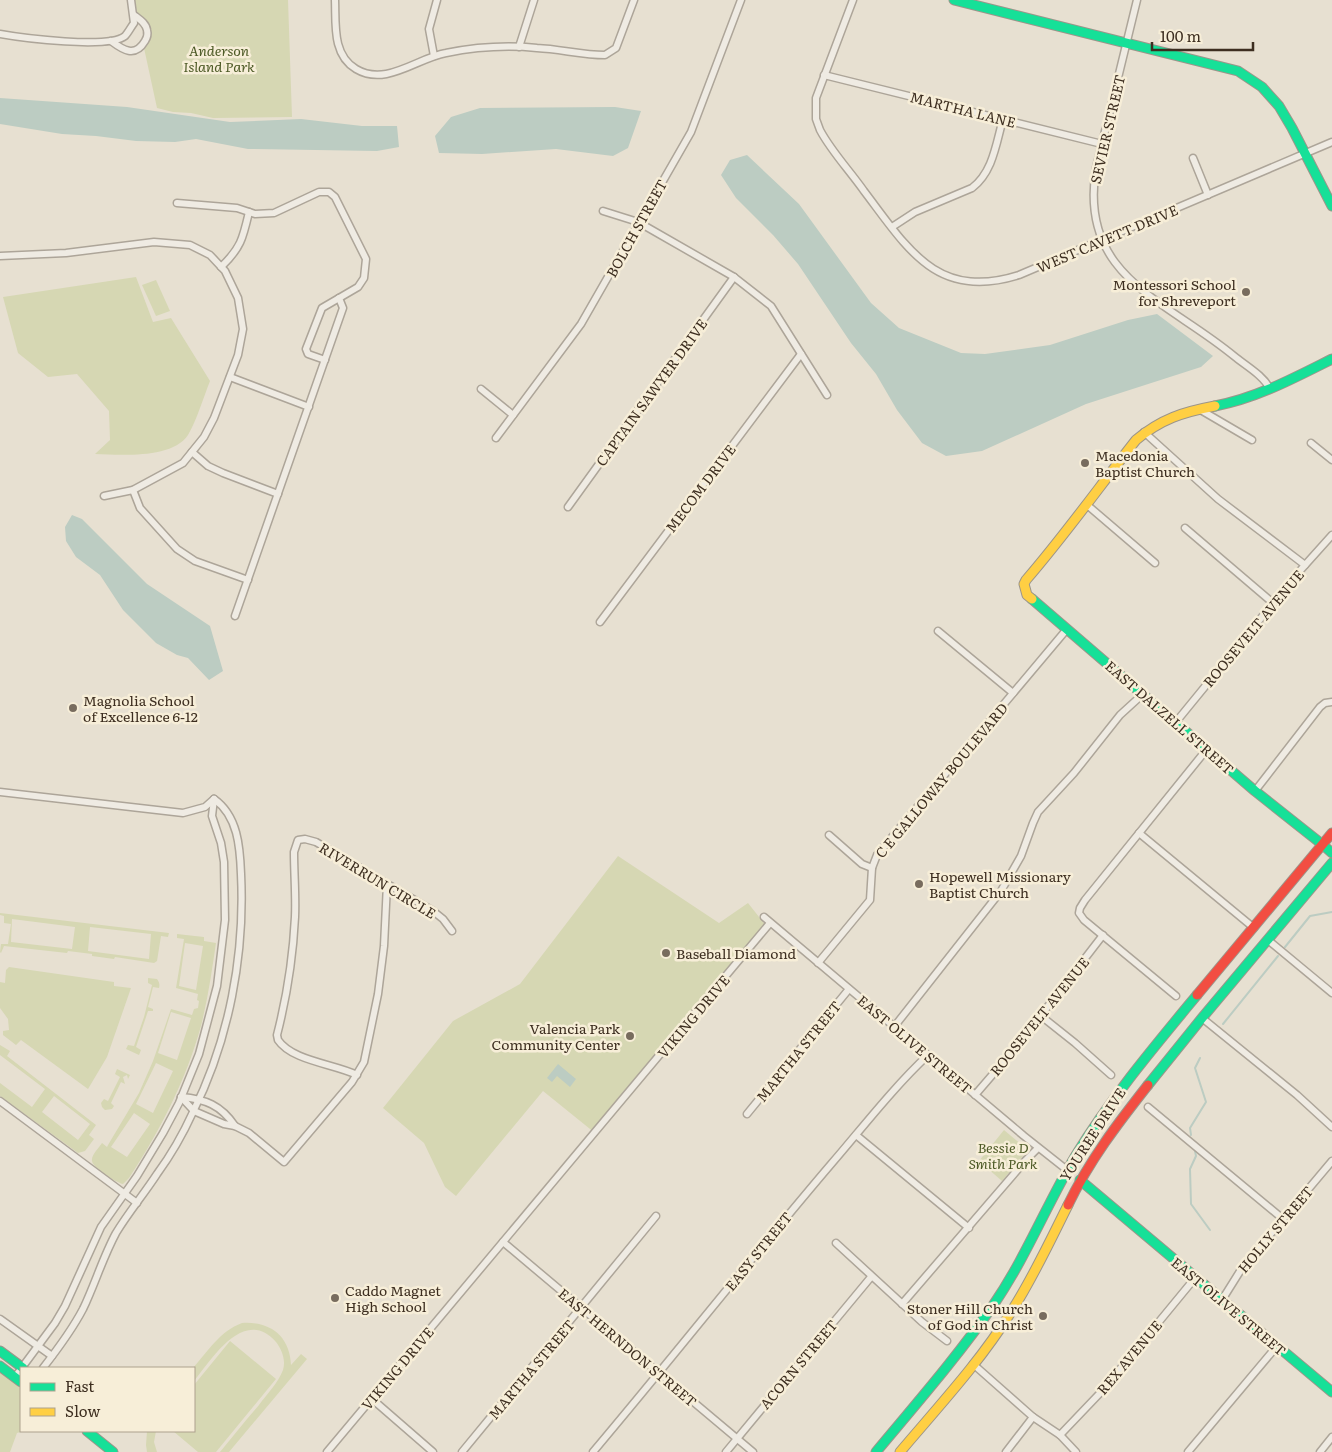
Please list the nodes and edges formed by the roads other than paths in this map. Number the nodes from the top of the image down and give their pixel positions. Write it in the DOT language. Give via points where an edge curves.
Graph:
graph roads {
  1 [pos="131,0"];
  2 [pos="335,0"];
  3 [pos="436,0"];
  4 [pos="534,0"];
  5 [pos="634,0"];
  6 [pos="741,0"];
  7 [pos="853,0"];
  8 [pos="954,0"];
  9 [pos="1137,0"];
  10 [pos="134,15"];
  11 [pos="0,34"];
  12 [pos="112,41"];
  13 [pos="1127,42"];
  14 [pos="519,47"];
  15 [pos="434,56"];
  16 [pos="824,75"];
  17 [pos="1003,119"];
  18 [pos="1332,142"];
  19 [pos="1102,144"];
  20 [pos="1306,154"];
  21 [pos="1193,158"];
  22 [pos="1208,195"];
  23 [pos="177,203"];
  24 [pos="1332,206"];
  25 [pos="603,211"];
  26 [pos="249,212"];
  27 [pos="638,222"];
  28 [pos="892,227"];
  29 [pos="1101,240"];
  30 [pos="0,256"];
  31 [pos="221,267"];
  32 [pos="734,277"];
  33 [pos="339,298"];
  34 [pos="801,354"];
  35 [pos="1332,359"];
  36 [pos="325,360"];
  37 [pos="230,377"];
  38 [pos="481,389"];
  39 [pos="1270,389"];
  40 [pos="826,394"];
  41 [pos="309,407"];
  42 [pos="1197,408"];
  43 [pos="513,415"];
  44 [pos="1144,432"];
  45 [pos="496,438"];
  46 [pos="1252,440"];
  47 [pos="1312,443"];
  48 [pos="192,452"];
  49 [pos="1332,460"];
  50 [pos="133,490"];
  51 [pos="278,494"];
  52 [pos="104,496"];
  53 [pos="1086,504"];
  54 [pos="568,507"];
  55 [pos="1185,528"];
  56 [pos="1332,535"];
  57 [pos="1155,563"];
  58 [pos="1305,565"];
  59 [pos="248,580"];
  60 [pos="1274,603"];
  61 [pos="236,616"];
  62 [pos="600,622"];
  63 [pos="1067,629"];
  64 [pos="938,631"];
  65 [pos="1013,693"];
  66 [pos="1143,694"];
  67 [pos="1332,702"];
  68 [pos="1176,722"];
  69 [pos="1206,749"];
  70 [pos="1256,791"];
  71 [pos="0,792"];
  72 [pos="214,799"];
  73 [pos="1139,833"];
  74 [pos="1332,833"];
  75 [pos="829,835"];
  76 [pos="1322,845"];
  77 [pos="1332,853"];
  78 [pos="1332,863"];
  79 [pos="872,868"];
  80 [pos="387,884"];
  81 [pos="764,917"];
  82 [pos="770,923"];
  83 [pos="1254,928"];
  84 [pos="452,931"];
  85 [pos="1103,935"];
  86 [pos="1268,940"];
  87 [pos="818,963"];
  88 [pos="849,989"];
  89 [pos="1332,993"];
  90 [pos="1176,996"];
  91 [pos="1042,1016"];
  92 [pos="1202,1018"];
  93 [pos="894,1027"];
  94 [pos="928,1055"];
  95 [pos="357,1075"];
  96 [pos="1111,1075"];
  97 [pos="975,1095"];
  98 [pos="181,1097"];
  99 [pos="199,1098"];
  100 [pos="0,1101"];
  101 [pos="1148,1107"];
  102 [pos="194,1111"];
  103 [pos="747,1114"];
  104 [pos="235,1126"];
  105 [pos="1332,1127"];
  106 [pos="856,1135"];
  107 [pos="1038,1148"];
  108 [pos="1332,1161"];
  109 [pos="1067,1170"];
  110 [pos="1080,1180"];
  111 [pos="124,1193"];
  112 [pos="137,1203"];
  113 [pos="656,1216"];
  114 [pos="1283,1219"];
  115 [pos="969,1228"];
  116 [pos="505,1240"];
  117 [pos="836,1243"];
  118 [pos="871,1277"];
  119 [pos="1195,1278"];
  120 [pos="1222,1300"];
  121 [pos="902,1304"];
  122 [pos="582,1308"];
  123 [pos="0,1319"];
  124 [pos="947,1340"];
  125 [pos="38,1346"];
  126 [pos="1277,1346"];
  127 [pos="0,1351"];
  128 [pos="52,1356"];
  129 [pos="973,1364"];
  130 [pos="0,1366"];
  131 [pos="22,1367"];
  132 [pos="24,1367"];
  133 [pos="44,1367"];
  134 [pos="660,1373"];
  135 [pos="18,1379"];
  136 [pos="1332,1392"];
  137 [pos="372,1398"];
  138 [pos="1033,1417"];
  139 [pos="88,1432"];
  140 [pos="1060,1435"];
  141 [pos="1332,1437"];
  142 [pos="737,1438"];
  143 [pos="113,1452"];
  144 [pos="327,1452"];
  145 [pos="433,1452"];
  146 [pos="462,1452"];
  147 [pos="593,1452"];
  148 [pos="726,1452"];
  149 [pos="753,1452"];
  150 [pos="876,1452"];
  151 [pos="900,1452"];
  152 [pos="1006,1452"];
  153 [pos="1076,1452"];
  154 [pos="1188,1452"];
  155 [pos="1320,1452"];
  1 -- 10 [label="street"];
  2 -- 15 [label="street" via="340,51 348,63 361,71 375,75 390,74"];
  3 -- 15 [label="street" via="429,29"];
  4 -- 14 [label="street"];
  5 -- 14 [label="street" via="616,48 611,53 602,55"];
  6 -- 27 [label="street, BOLCH STREET" via="691,132"];
  7 -- 16 [label="street, WEST CAVETT DRIVE"];
  8 -- 13 [label="street"];
  9 -- 13 [label="street, SEVIER STREET"];
  10 -- 12 [label="street" via="134,23 125,36"];
  10 -- 12 [label="street" via="148,30 147,38 138,50 122,49"];
  11 -- 12 [label="street" via="58,41"];
  13 -- 19 [label="street, SEVIER STREET"];
  13 -- 20 [label="street" via="1231,68 1250,78 1278,103"];
  14 -- 15 [label="street" via="492,47"];
  16 -- 17 [label="street, MARTHA LANE"];
  16 -- 28 [label="street, WEST CAVETT DRIVE" via="815,108 820,130"];
  17 -- 19 [label="street, MARTHA LANE"];
  17 -- 28 [label="street" via="990,166 980,182 915,212"];
  18 -- 20 [label="street, WEST CAVETT DRIVE"];
  19 -- 29 [label="street, SEVIER STREET" via="1093,185 1096,223"];
  20 -- 22 [label="street, WEST CAVETT DRIVE"];
  20 -- 24 [label="street"];
  21 -- 22 [label="street"];
  22 -- 29 [label="street, WEST CAVETT DRIVE"];
  23 -- 26 [label="street"];
  25 -- 27 [label="street"];
  26 -- 31 [label="street" via="242,242"];
  26 -- 33 [label="street" via="274,213 319,192 329,192 366,258 361,283"];
  27 -- 32 [label="street"];
  27 -- 43 [label="street, BOLCH STREET" via="581,324"];
  28 -- 29 [label="street, WEST CAVETT DRIVE" via="909,249 931,269 971,282 1004,280"];
  29 -- 39 [label="street, SEVIER STREET" via="1122,273 1223,346"];
  30 -- 31 [label="street" via="66,253 154,242 190,245 210,255"];
  31 -- 37 [label="street" via="238,298 243,328"];
  32 -- 34 [label="street" via="771,306"];
  32 -- 54 [label="street, CAPTAIN SAWYER DRIVE"];
  33 -- 36 [label="street" via="343,308"];
  33 -- 36 [label="street" via="322,308 306,349 308,354"];
  34 -- 40 [label="street"];
  34 -- 62 [label="street, MECOM DRIVE"];
  35 -- 39 [label="street"];
  36 -- 41 [label="street"];
  37 -- 41 [label="street"];
  37 -- 48 [label="street" via="214,418"];
  38 -- 43 [label="street"];
  39 -- 42 [label="street" via="1243,399"];
  41 -- 51 [label="street"];
  42 -- 44 [label="street" via="1159,422"];
  42 -- 46 [label="street"];
  43 -- 45 [label="street, BOLCH STREET"];
  44 -- 53 [label="street"];
  44 -- 58 [label="street" via="1218,500"];
  47 -- 49 [label="street"];
  48 -- 50 [label="street" via="183,462"];
  48 -- 51 [label="street" via="222,473"];
  50 -- 52 [label="street"];
  50 -- 59 [label="street" via="140,508 177,549 195,561"];
  51 -- 59 [label="street"];
  53 -- 57 [label="street"];
  53 -- 63 [label="street, EAST DALZELL STREET" via="1024,584 1027,595"];
  55 -- 60 [label="street"];
  56 -- 58 [label="street, ROOSEVELT AVENUE"];
  58 -- 60 [label="street, ROOSEVELT AVENUE"];
  59 -- 61 [label="street"];
  60 -- 68 [label="street, ROOSEVELT AVENUE"];
  63 -- 65 [label="street, C E GALLOWAY BOULEVARD"];
  63 -- 66 [label="street, EAST DALZELL STREET"];
  64 -- 65 [label="street"];
  65 -- 79 [label="street, C E GALLOWAY BOULEVARD" via="877,855"];
  66 -- 68 [label="street, EAST DALZELL STREET"];
  66 -- 93 [label="street" via="1120,714 1074,773 1038,812 1021,856 1001,890"];
  67 -- 70 [label="street" via="1320,707"];
  68 -- 69 [label="street, EAST DALZELL STREET"];
  69 -- 70 [label="street, EAST DALZELL STREET"];
  69 -- 73 [label="street"];
  70 -- 76 [label="street, EAST DALZELL STREET"];
  71 -- 72 [label="street" via="183,813 205,807"];
  72 -- 98 [label="street" via="212,816 224,862 222,952 206,1032"];
  72 -- 99 [label="street" via="224,806 237,835 241,860 242,922 228,1015"];
  73 -- 83 [label="street"];
  73 -- 85 [label="street" via="1080,908 1079,913 1084,920"];
  74 -- 76 [label="street, YOUREE DRIVE"];
  75 -- 79 [label="street" via="862,864"];
  76 -- 77 [label="street, EAST DALZELL STREET"];
  76 -- 83 [label="street, YOUREE DRIVE"];
  78 -- 86 [label="street, YOUREE DRIVE"];
  79 -- 87 [label="street, C E GALLOWAY BOULEVARD" via="870,900"];
  80 -- 84 [label="street, RIVERRUN CIRCLE" via="438,914"];
  80 -- 95 [label="street" via="378,994 365,1055"];
  80 -- 95 [label="street, RIVERRUN CIRCLE" via="316,842 298,840 294,852 293,948 278,1040 287,1049 307,1058"];
  81 -- 82 [label="street, EAST OLIVE STREET"];
  82 -- 87 [label="street, EAST OLIVE STREET"];
  82 -- 116 [label="street, VIKING DRIVE"];
  83 -- 109 [label="street, YOUREE DRIVE" via="1127,1080"];
  85 -- 90 [label="street"];
  85 -- 91 [label="street, ROOSEVELT AVENUE"];
  86 -- 89 [label="street"];
  86 -- 92 [label="street, YOUREE DRIVE"];
  87 -- 88 [label="street, EAST OLIVE STREET"];
  88 -- 93 [label="street, EAST OLIVE STREET"];
  88 -- 103 [label="street, MARTHA STREET"];
  91 -- 96 [label="street"];
  91 -- 97 [label="street, ROOSEVELT AVENUE"];
  92 -- 105 [label="street"];
  92 -- 110 [label="street, YOUREE DRIVE" via="1110,1133"];
  93 -- 94 [label="street, EAST OLIVE STREET"];
  94 -- 97 [label="street, EAST OLIVE STREET"];
  94 -- 106 [label="street, EASY STREET"];
  95 -- 104 [label="street" via="284,1162"];
  97 -- 107 [label="street, EAST OLIVE STREET"];
  98 -- 99 [label="street"];
  98 -- 102 [label="street"];
  98 -- 111 [label="street" via="149,1157"];
  99 -- 102 [label="street"];
  99 -- 104 [label="street" via="217,1107"];
  100 -- 111 [label="street"];
  101 -- 114 [label="street"];
  102 -- 104 [label="street"];
  102 -- 112 [label="street"];
  106 -- 115 [label="street"];
  106 -- 134 [label="street, EASY STREET" via="773,1231"];
  107 -- 109 [label="street, EAST OLIVE STREET"];
  107 -- 115 [label="street"];
  108 -- 114 [label="street, HOLLY STREET"];
  109 -- 110 [label="street, EAST OLIVE STREET"];
  109 -- 150 [label="street, YOUREE DRIVE" via="986,1316"];
  110 -- 119 [label="street, EAST OLIVE STREET"];
  110 -- 129 [label="street, YOUREE DRIVE" via="1026,1289"];
  111 -- 112 [label="street"];
  111 -- 125 [label="street" via="100,1227 65,1306"];
  112 -- 128 [label="street" via="108,1248 82,1311"];
  113 -- 122 [label="street, MARTHA STREET"];
  114 -- 120 [label="street, HOLLY STREET" via="1242,1268"];
  115 -- 121 [label="street"];
  116 -- 122 [label="street, EAST HERNDON STREET"];
  116 -- 137 [label="street, VIKING DRIVE"];
  117 -- 118 [label="street"];
  118 -- 121 [label="street"];
  118 -- 142 [label="street, ACORN STREET"];
  119 -- 120 [label="street, EAST OLIVE STREET"];
  119 -- 140 [label="street, REX AVENUE" via="1102,1390"];
  120 -- 126 [label="street, EAST OLIVE STREET"];
  121 -- 124 [label="street"];
  122 -- 134 [label="street, EAST HERNDON STREET"];
  122 -- 146 [label="street, MARTHA STREET"];
  123 -- 125 [label="street"];
  125 -- 128 [label="street"];
  125 -- 132 [label="street"];
  126 -- 136 [label="street, EAST OLIVE STREET"];
  126 -- 154 [label="street"];
  127 -- 131 [label="street"];
  128 -- 133 [label="street"];
  129 -- 138 [label="street"];
  129 -- 151 [label="street, YOUREE DRIVE"];
  130 -- 135 [label="street"];
  134 -- 142 [label="street, EAST HERNDON STREET"];
  134 -- 147 [label="street, EASY STREET"];
  137 -- 144 [label="street, VIKING DRIVE"];
  137 -- 145 [label="street"];
  138 -- 140 [label="street"];
  138 -- 152 [label="street"];
  139 -- 143 [label="street"];
  140 -- 153 [label="street"];
  141 -- 155 [label="street"];
  142 -- 148 [label="street, ACORN STREET"];
  142 -- 149 [label="street, EAST HERNDON STREET"];
}
